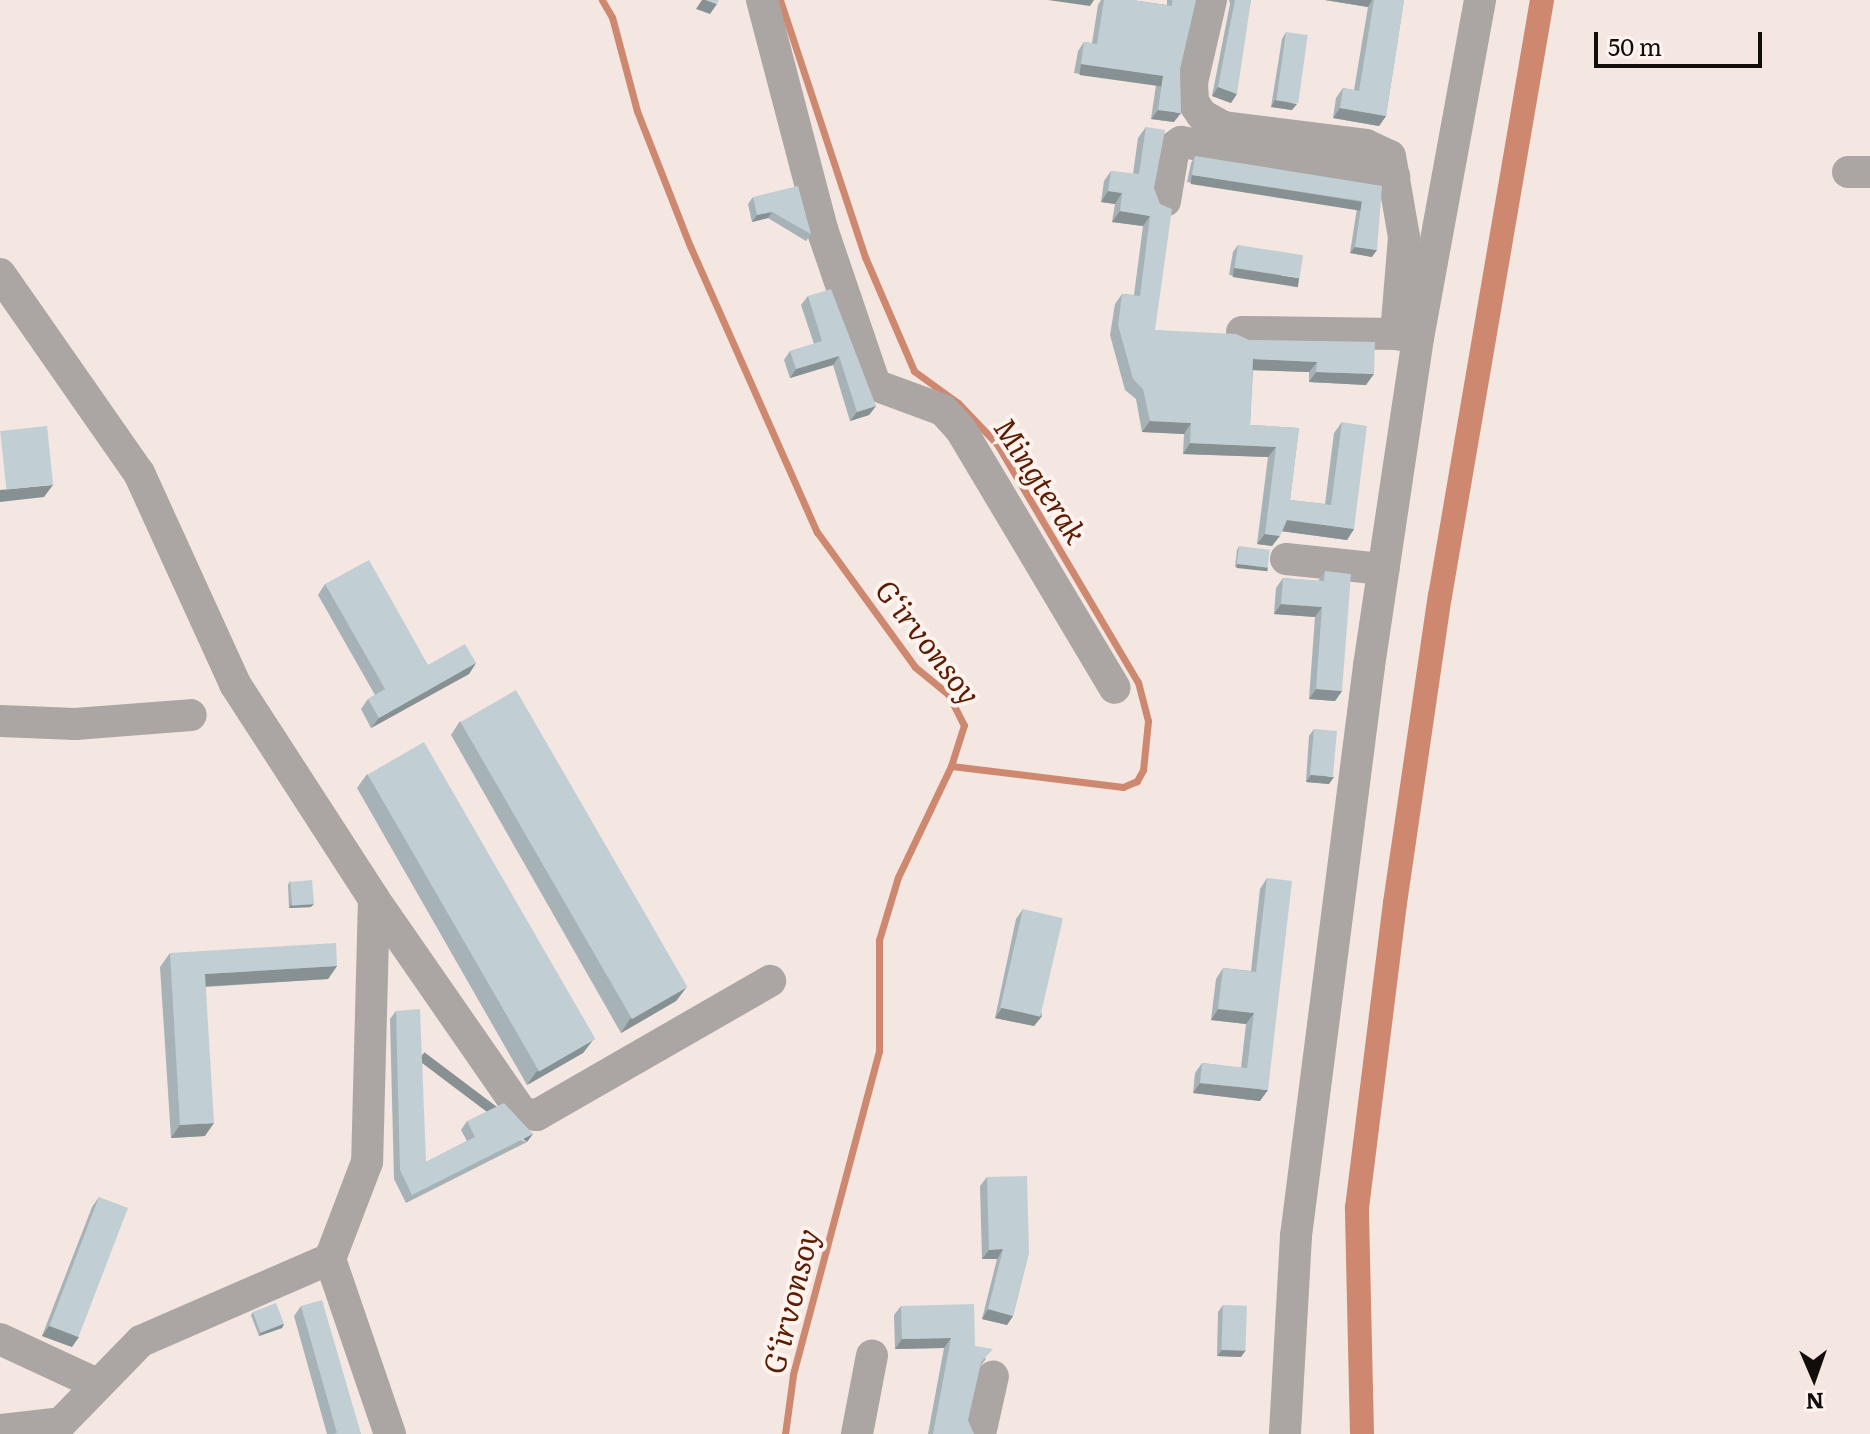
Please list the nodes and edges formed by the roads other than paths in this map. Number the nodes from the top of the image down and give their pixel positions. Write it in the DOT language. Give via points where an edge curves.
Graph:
graph roads {
  1 [pos="762,0"];
  2 [pos="1211,0"];
  3 [pos="1480,0"];
  4 [pos="1394,176"];
  5 [pos="1165,201"];
  6 [pos="0,274"];
  7 [pos="1242,332"];
  8 [pos="1407,336"];
  9 [pos="1286,559"];
  10 [pos="1383,569"];
  11 [pos="1115,688"];
  12 [pos="191,715"];
  13 [pos="0,721"];
  14 [pos="374,899"];
  15 [pos="770,981"];
  16 [pos="330,1259"];
  17 [pos="0,1339"];
  18 [pos="872,1355"];
  19 [pos="993,1376"];
  20 [pos="95,1383"];
  21 [pos="0,1430"];
  22 [pos="390,1434"];
  23 [pos="857,1434"];
  24 [pos="980,1434"];
  25 [pos="1285,1434"];
  1 -- 11 [label="street" via="822,229 875,385 924,400 943,410 961,430"];
  2 -- 4 [label="street" via="1192,82 1193,102 1202,115 1224,127 1366,145 1390,156"];
  3 -- 8 [label="street"];
  4 -- 5 [label="street" via="1181,142 1174,147"];
  4 -- 8 [label="street" via="1404,237"];
  6 -- 14 [label="street" via="139,473 235,684"];
  7 -- 8 [label="street"];
  8 -- 10 [label="street"];
  9 -- 10 [label="street"];
  10 -- 25 [label="street" via="1296,1236"];
  12 -- 13 [label="street" via="105,724"];
  14 -- 15 [label="street" via="522,1113 537,1115"];
  14 -- 16 [label="street" via="367,1162"];
  16 -- 20 [label="street" via="141,1341"];
  16 -- 22 [label="street"];
  17 -- 20 [label="street"];
  18 -- 23 [label="street"];
  19 -- 24 [label="street"];
  20 -- 21 [label="street" via="61,1423"];
}
